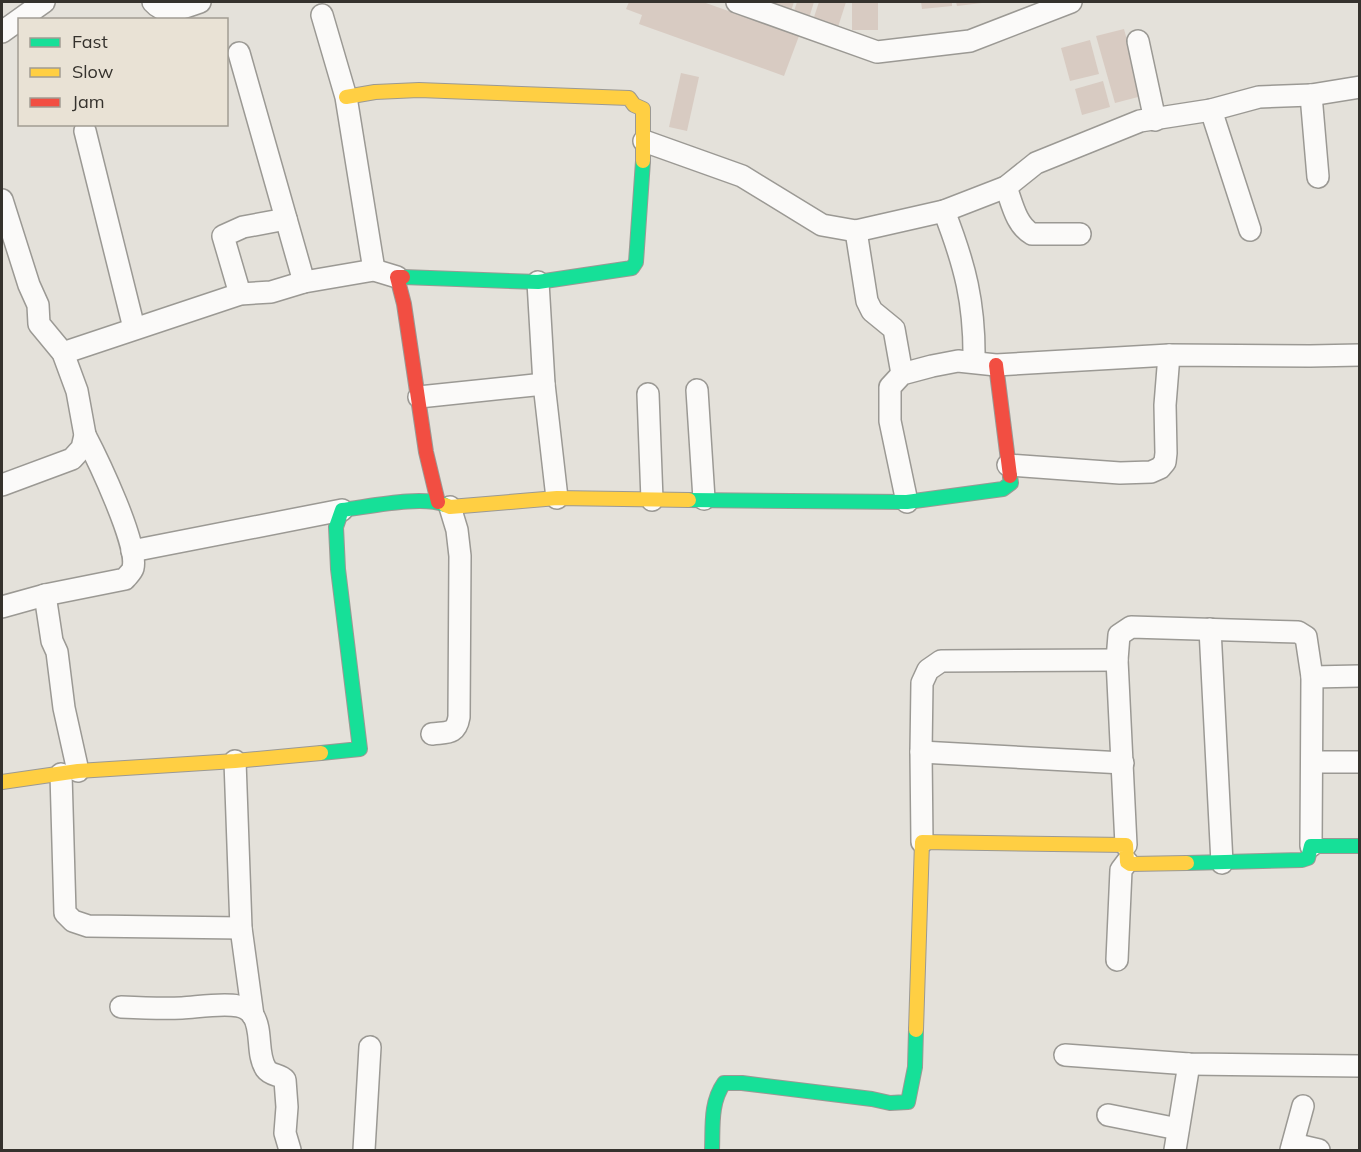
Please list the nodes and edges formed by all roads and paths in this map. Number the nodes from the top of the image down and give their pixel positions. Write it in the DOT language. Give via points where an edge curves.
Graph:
graph roads {
  1 [pos="44,2"];
  2 [pos="153,2"];
  3 [pos="200,2"];
  4 [pos="737,2"];
  5 [pos="1071,2"];
  6 [pos="1025,10"];
  7 [pos="322,15"];
  8 [pos="22,18"];
  9 [pos="18,21"];
  10 [pos="2,32"];
  11 [pos="1138,41"];
  12 [pos="239,53"];
  13 [pos="1359,87"];
  14 [pos="1311,95"];
  15 [pos="346,97"];
  16 [pos="1211,110"];
  17 [pos="1155,120"];
  18 [pos="85,131"];
  19 [pos="644,141"];
  20 [pos="1318,177"];
  21 [pos="1006,187"];
  22 [pos="2,200"];
  23 [pos="944,211"];
  24 [pos="286,219"];
  25 [pos="1250,230"];
  26 [pos="856,231"];
  27 [pos="1080,234"];
  28 [pos="374,270"];
  29 [pos="397,278"];
  30 [pos="304,282"];
  31 [pos="538,282"];
  32 [pos="240,294"];
  33 [pos="134,328"];
  34 [pos="63,352"];
  35 [pos="1169,355"];
  36 [pos="1359,355"];
  37 [pos="974,362"];
  38 [pos="996,365"];
  39 [pos="902,374"];
  40 [pos="544,384"];
  41 [pos="697,390"];
  42 [pos="648,394"];
  43 [pos="418,397"];
  44 [pos="85,435"];
  45 [pos="1008,465"];
  46 [pos="2,485"];
  47 [pos="557,498"];
  48 [pos="704,499"];
  49 [pos="652,500"];
  50 [pos="907,502"];
  51 [pos="444,505"];
  52 [pos="342,510"];
  53 [pos="132,551"];
  54 [pos="45,595"];
  55 [pos="2,607"];
  56 [pos="1210,629"];
  57 [pos="1117,660"];
  58 [pos="1359,676"];
  59 [pos="1311,677"];
  60 [pos="432,734"];
  61 [pos="921,752"];
  62 [pos="235,761"];
  63 [pos="1312,762"];
  64 [pos="1359,762"];
  65 [pos="1122,763"];
  66 [pos="69,772"];
  67 [pos="2,782"];
  68 [pos="922,842"];
  69 [pos="1311,846"];
  70 [pos="1359,846"];
  71 [pos="1127,853"];
  72 [pos="1222,863"];
  73 [pos="241,928"];
  74 [pos="1117,960"];
  75 [pos="121,1007"];
  76 [pos="253,1016"];
  77 [pos="370,1047"];
  78 [pos="1065,1055"];
  79 [pos="1189,1064"];
  80 [pos="1359,1066"];
  81 [pos="1303,1106"];
  82 [pos="1108,1115"];
  83 [pos="1178,1129"];
  84 [pos="1292,1147"];
  85 [pos="290,1150"];
  86 [pos="364,1150"];
  87 [pos="712,1150"];
  88 [pos="1175,1150"];
  89 [pos="1319,1150"];
  1 -- 8 [label="street"];
  2 -- 3 [label="street" via="171,11"];
  4 -- 6 [label="street" via="877,52 970,41"];
  5 -- 6 [label="street"];
  7 -- 15 [label="street"];
  9 -- 10 [label="street"];
  11 -- 17 [label="street"];
  12 -- 24 [label="street"];
  13 -- 14 [label="street"];
  14 -- 16 [label="street" via="1259,98"];
  14 -- 20 [label="street"];
  15 -- 19 [label="street" via="407,89 629,98 643,109"];
  15 -- 28 [label="street"];
  16 -- 17 [label="street"];
  16 -- 25 [label="street"];
  17 -- 21 [label="street" via="1140,121 1036,163"];
  18 -- 33 [label="street"];
  19 -- 26 [label="street" via="742,176 822,225"];
  19 -- 31 [label="street" via="636,262 632,268"];
  21 -- 23 [label="street"];
  21 -- 27 [label="street" via="1025,230 1032,234"];
  22 -- 34 [label="street" via="38,305 39,324"];
  23 -- 26 [label="street"];
  23 -- 37 [label="street" via="969,288 975,326"];
  24 -- 30 [label="street"];
  24 -- 32 [label="street" via="243,227 223,236"];
  26 -- 39 [label="street" via="867,301 872,311 894,329"];
  28 -- 29 [label="street"];
  28 -- 30 [label="street"];
  29 -- 31 [label="street"];
  29 -- 43 [label="street"];
  30 -- 32 [label="street" via="271,292"];
  31 -- 40 [label="street"];
  32 -- 33 [label="street"];
  33 -- 34 [label="street"];
  34 -- 44 [label="street" via="77,391"];
  35 -- 36 [label="street"];
  35 -- 38 [label="street"];
  35 -- 45 [label="street" via="1166,453 1160,468 1120,473"];
  37 -- 38 [label="street"];
  37 -- 39 [label="street"];
  38 -- 45 [label="street"];
  39 -- 50 [label="street" via="890,387 890,421"];
  40 -- 43 [label="street"];
  40 -- 47 [label="street"];
  41 -- 48 [label="street"];
  42 -- 49 [label="street"];
  43 -- 51 [label="street" via="426,453"];
  44 -- 46 [label="street" via="82,448 72,459"];
  44 -- 53 [label="street" via="99,461"];
  45 -- 50 [label="street" via="1011,483 1003,489"];
  47 -- 49 [label="street"];
  47 -- 51 [label="street"];
  48 -- 49 [label="street"];
  48 -- 50 [label="street"];
  51 -- 52 [label="street" via="410,502"];
  51 -- 60 [label="street" via="457,530 460,556 459,717 452,731"];
  52 -- 53 [label="street"];
  52 -- 62 [label="street" via="336,527 338,569 360,750"];
  53 -- 54 [label="street" via="133,568 124,579"];
  54 -- 55 [label="street"];
  54 -- 66 [label="street" via="57,652"];
  56 -- 57 [label="street" via="1131,627 1119,635"];
  56 -- 59 [label="street" via="1303,634 1308,641"];
  56 -- 72 [label="street"];
  57 -- 61 [label="street" via="940,661 928,670 922,683"];
  57 -- 65 [label="street"];
  58 -- 59 [label="street"];
  59 -- 63 [label="street"];
  61 -- 65 [label="street"];
  61 -- 68 [label="street"];
  62 -- 66 [label="street"];
  62 -- 73 [label="street"];
  63 -- 64 [label="street"];
  63 -- 69 [label="street"];
  65 -- 71 [label="street"];
  66 -- 67 [label="street"];
  66 -- 73 [label="street" via="64,913 88,926"];
  68 -- 71 [label="street"];
  68 -- 87 [label="street" via="915,1067 908,1102 724,1083 714,1104"];
  69 -- 70 [label="street"];
  69 -- 72 [label="street" via="1307,859"];
  71 -- 72 [label="street" via="1130,864"];
  71 -- 74 [label="street" via="1121,870"];
  73 -- 76 [label="street"];
  75 -- 76 [label="street" via="236,1005"];
  76 -- 85 [label="street" via="265,1069 285,1080 285,1133"];
  77 -- 86 [label="street"];
  78 -- 79 [label="street"];
  79 -- 80 [label="street"];
  79 -- 83 [label="street"];
  81 -- 84 [label="street"];
  82 -- 83 [label="street"];
  83 -- 88 [label="street"];
  84 -- 89 [label="street"];
}
